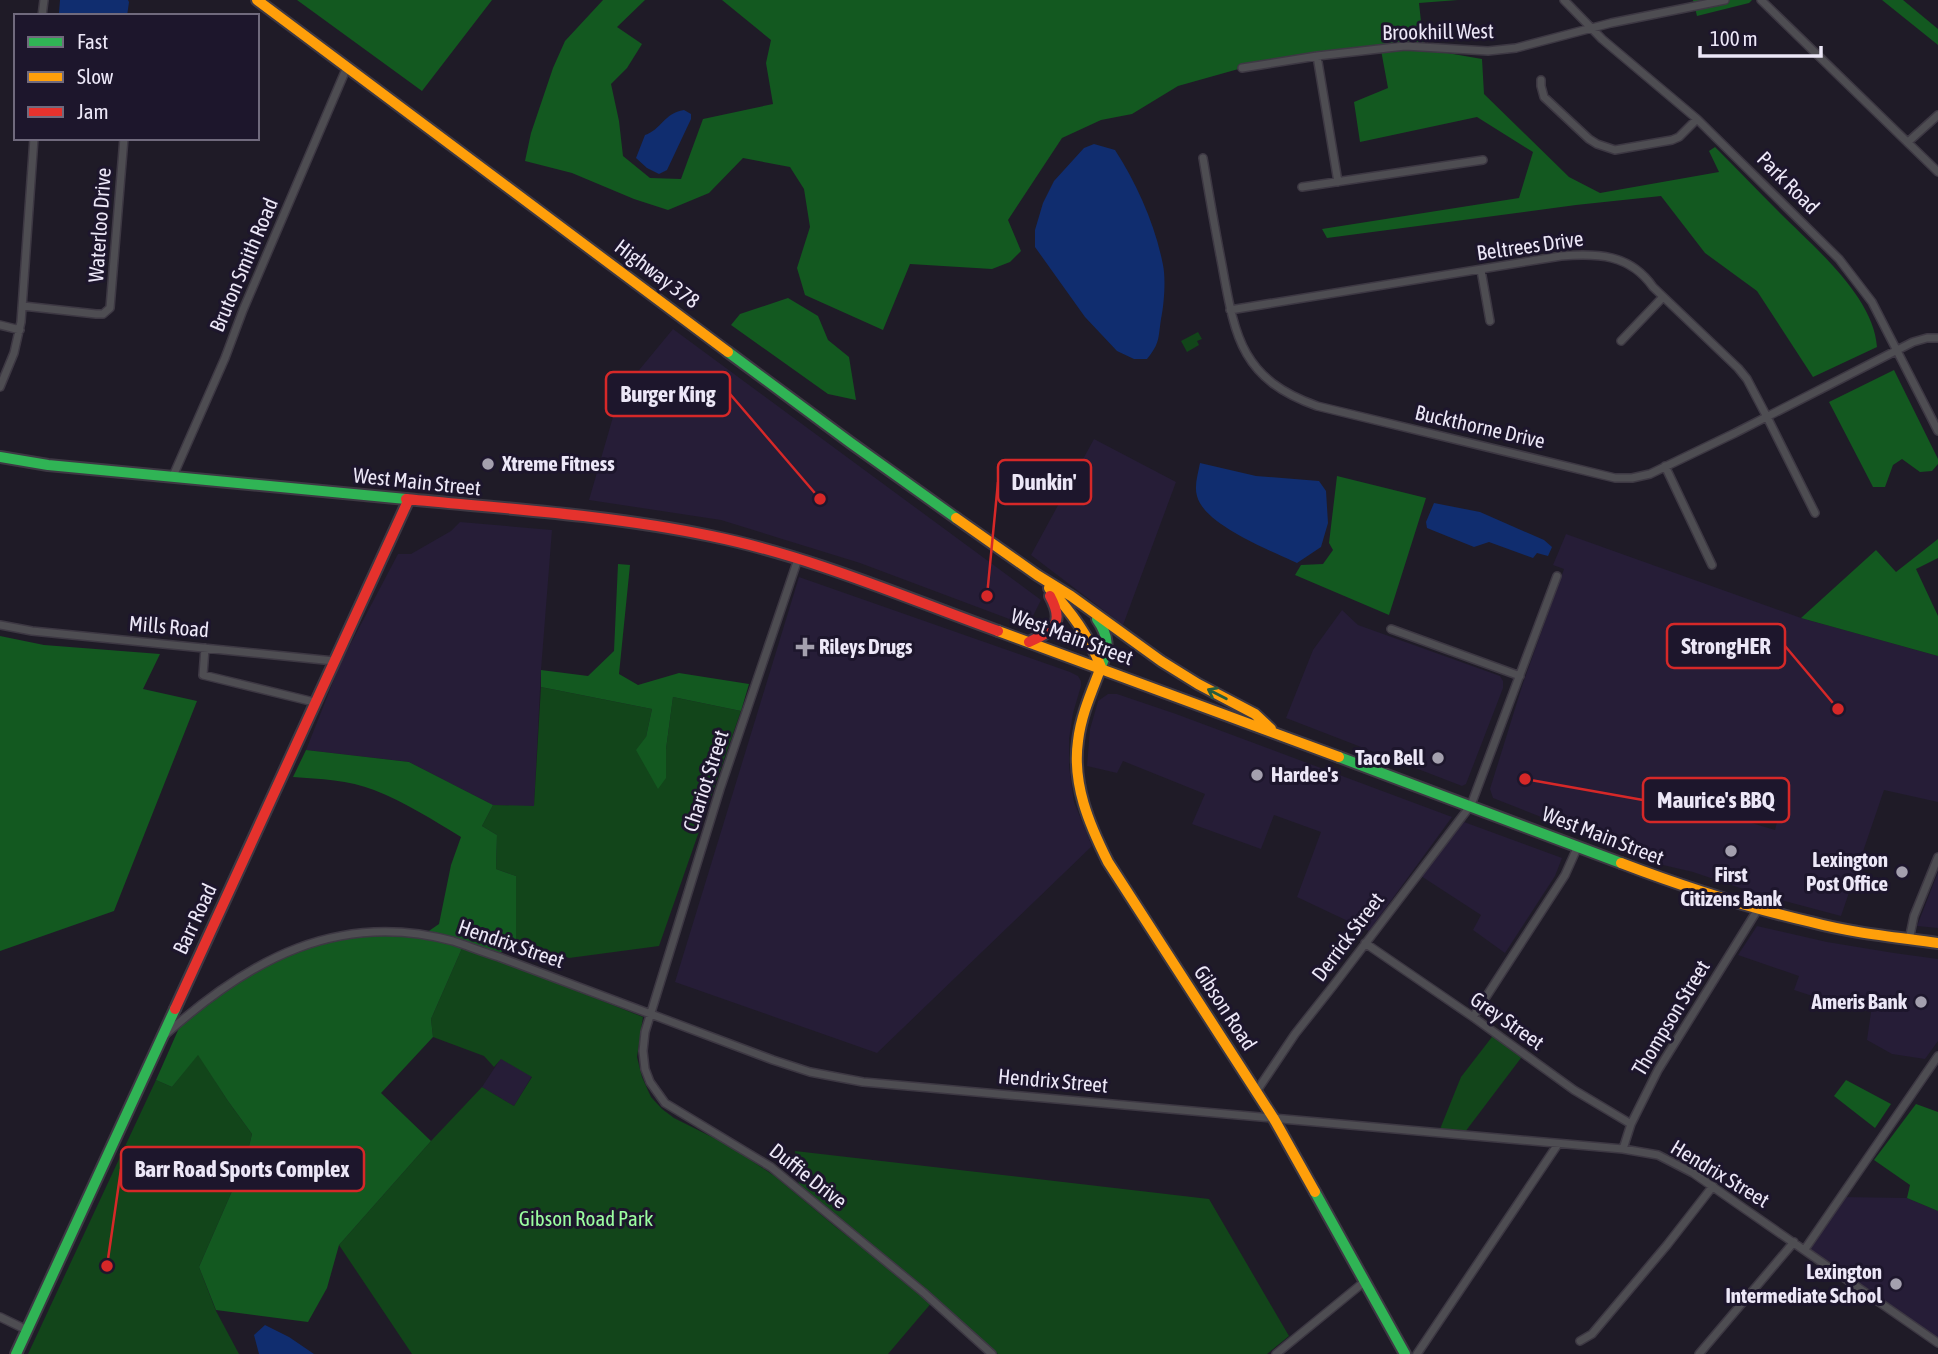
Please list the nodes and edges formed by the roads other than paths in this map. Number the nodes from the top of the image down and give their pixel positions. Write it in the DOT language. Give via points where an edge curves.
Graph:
graph roads {
  1 [pos="257,0"];
  2 [pos="1564,0"];
  3 [pos="1725,0"];
  4 [pos="1761,0"];
  5 [pos="1591,28"];
  6 [pos="1317,56"];
  7 [pos="347,68"];
  8 [pos="1242,68"];
  9 [pos="1541,80"];
  10 [pos="1938,115"];
  11 [pos="1697,119"];
  12 [pos="34,140"];
  13 [pos="124,140"];
  14 [pos="1908,142"];
  15 [pos="1203,158"];
  16 [pos="1483,160"];
  17 [pos="1938,172"];
  18 [pos="1338,182"];
  19 [pos="1302,187"];
  20 [pos="1481,270"];
  21 [pos="1663,297"];
  22 [pos="23,306"];
  23 [pos="1230,310"];
  24 [pos="1490,321"];
  25 [pos="0,325"];
  26 [pos="20,330"];
  27 [pos="1938,338"];
  28 [pos="1621,341"];
  29 [pos="1898,351"];
  30 [pos="0,387"];
  31 [pos="1767,417"];
  32 [pos="1938,431"];
  33 [pos="0,457"];
  34 [pos="1665,467"];
  35 [pos="173,476"];
  36 [pos="408,501"];
  37 [pos="1815,513"];
  38 [pos="798,559"];
  39 [pos="1712,565"];
  40 [pos="1037,575"];
  41 [pos="1558,576"];
  42 [pos="1087,608"];
  43 [pos="0,625"];
  44 [pos="1391,629"];
  45 [pos="1029,642"];
  46 [pos="205,648"];
  47 [pos="334,661"];
  48 [pos="1101,667"];
  49 [pos="1520,676"];
  50 [pos="314,702"];
  51 [pos="1273,732"];
  52 [pos="1471,805"];
  53 [pos="1578,846"];
  54 [pos="1938,857"];
  55 [pos="1758,909"];
  56 [pos="1909,940"];
  57 [pos="1365,943"];
  58 [pos="1938,943"];
  59 [pos="651,1014"];
  60 [pos="1473,1017"];
  61 [pos="160,1040"];
  62 [pos="1938,1056"];
  63 [pos="1256,1092"];
  64 [pos="1274,1119"];
  65 [pos="1631,1124"];
  66 [pos="1558,1144"];
  67 [pos="1623,1149"];
  68 [pos="1713,1186"];
  69 [pos="1794,1242"];
  70 [pos="1805,1249"];
  71 [pos="1364,1282"];
  72 [pos="0,1317"];
  73 [pos="27,1331"];
  74 [pos="1580,1341"];
  75 [pos="1938,1343"];
  76 [pos="16,1354"];
  77 [pos="992,1354"];
  78 [pos="1276,1354"];
  79 [pos="1405,1354"];
  80 [pos="1417,1354"];
  81 [pos="1699,1354"];
  1 -- 7 [label="main road, Highway 378"];
  2 -- 5 [label="street, Park Road"];
  3 -- 5 [label="street, Brookhill West"];
  4 -- 14 [label="street"];
  5 -- 6 [label="street, Brookhill West" via="1488,51 1405,47"];
  5 -- 11 [label="street, Park Road"];
  6 -- 8 [label="street, Brookhill West"];
  6 -- 18 [label="street"];
  7 -- 35 [label="street, Bruton Smith Road"];
  7 -- 40 [label="main road, Highway 378"];
  9 -- 11 [label="street" via="1544,97 1589,139 1615,150 1672,140"];
  10 -- 14 [label="street"];
  11 -- 29 [label="street, Park Road" via="1839,259 1872,302"];
  12 -- 22 [label="street"];
  13 -- 22 [label="street, Waterloo Drive" via="110,308 96,314"];
  14 -- 17 [label="street"];
  15 -- 23 [label="street, Buckthorne Drive"];
  16 -- 18 [label="street"];
  18 -- 19 [label="street"];
  20 -- 21 [label="street, Beltrees Drive" via="1561,256 1600,255 1631,267"];
  20 -- 23 [label="street, Beltrees Drive"];
  20 -- 24 [label="street"];
  21 -- 28 [label="street"];
  21 -- 31 [label="street, Beltrees Drive" via="1738,368"];
  22 -- 26 [label="street"];
  23 -- 34 [label="street, Buckthorne Drive" via="1237,338 1253,364 1277,388 1307,403 1615,478 1641,476"];
  25 -- 26 [label="street"];
  26 -- 30 [label="street"];
  27 -- 29 [label="street, Buckthorne Drive" via="1920,339"];
  29 -- 31 [label="street, Buckthorne Drive"];
  29 -- 32 [label="street, Park Road"];
  31 -- 34 [label="street, Buckthorne Drive"];
  31 -- 37 [label="street, Beltrees Drive"];
  33 -- 35 [label="main road, West Main Street"];
  34 -- 39 [label="street"];
  35 -- 36 [label="main road, West Main Street"];
  36 -- 38 [label="main road, West Main Street" via="668,527"];
  36 -- 47 [label="main road, Barr Road"];
  38 -- 45 [label="main road, West Main Street"];
  38 -- 59 [label="street, Chariot Street" via="720,789"];
  40 -- 42 [label="main road"];
  40 -- 45 [label="main road" via="1055,604 1058,619 1049,631"];
  40 -- 48 [label="main road" via="1078,619"];
  41 -- 49 [label="street, Derrick Street"];
  42 -- 48 [label="main road, Gibson Road" via="1107,636"];
  51 -- 42 [label="main road, one-way" via="1255,714 1170,667"];
  43 -- 46 [label="street, Mills Road"];
  44 -- 49 [label="street"];
  45 -- 48 [label="main road, West Main Street"];
  46 -- 47 [label="street, Mills Road"];
  46 -- 50 [label="street" via="203,675"];
  47 -- 50 [label="main road, Barr Road"];
  48 -- 51 [label="main road, West Main Street"];
  48 -- 63 [label="main road, Gibson Road" via="1078,740 1080,794 1086,814 1108,862"];
  49 -- 52 [label="street, Derrick Street"];
  50 -- 61 [label="main road, Barr Road"];
  51 -- 52 [label="main road, West Main Street"];
  52 -- 53 [label="main road, West Main Street"];
  52 -- 57 [label="street, Derrick Street"];
  53 -- 55 [label="main road, West Main Street"];
  53 -- 60 [label="street" via="1565,875"];
  54 -- 56 [label="street"];
  55 -- 56 [label="main road, West Main Street"];
  55 -- 65 [label="street, Thompson Street" via="1658,1070"];
  56 -- 58 [label="main road, West Main Street"];
  57 -- 60 [label="street, Grey Street"];
  57 -- 63 [label="street, Derrick Street"];
  59 -- 61 [label="street, Hendrix Street" via="453,941 407,933 361,933 314,942 261,965 217,991"];
  59 -- 64 [label="street, Hendrix Street" via="788,1065 840,1078"];
  59 -- 77 [label="street, Duffie Drive" via="645,1032 645,1069 665,1103 771,1167"];
  60 -- 65 [label="street, Grey Street" via="1574,1090"];
  61 -- 73 [label="main road, Barr Road"];
  62 -- 70 [label="street"];
  63 -- 64 [label="main road, Gibson Road"];
  64 -- 66 [label="street, Hendrix Street"];
  64 -- 71 [label="main road, Gibson Road"];
  65 -- 67 [label="street, Thompson Street"];
  66 -- 67 [label="street, Hendrix Street"];
  66 -- 80 [label="street"];
  67 -- 68 [label="street, Hendrix Street" via="1666,1158"];
  68 -- 69 [label="street, Hendrix Street"];
  68 -- 74 [label="street" via="1592,1334"];
  69 -- 70 [label="street, Hendrix Street"];
  69 -- 81 [label="street"];
  70 -- 75 [label="street, Hendrix Street"];
  71 -- 78 [label="street"];
  71 -- 79 [label="main road, Gibson Road"];
  72 -- 73 [label="street"];
  73 -- 76 [label="main road, Barr Road"];
}
